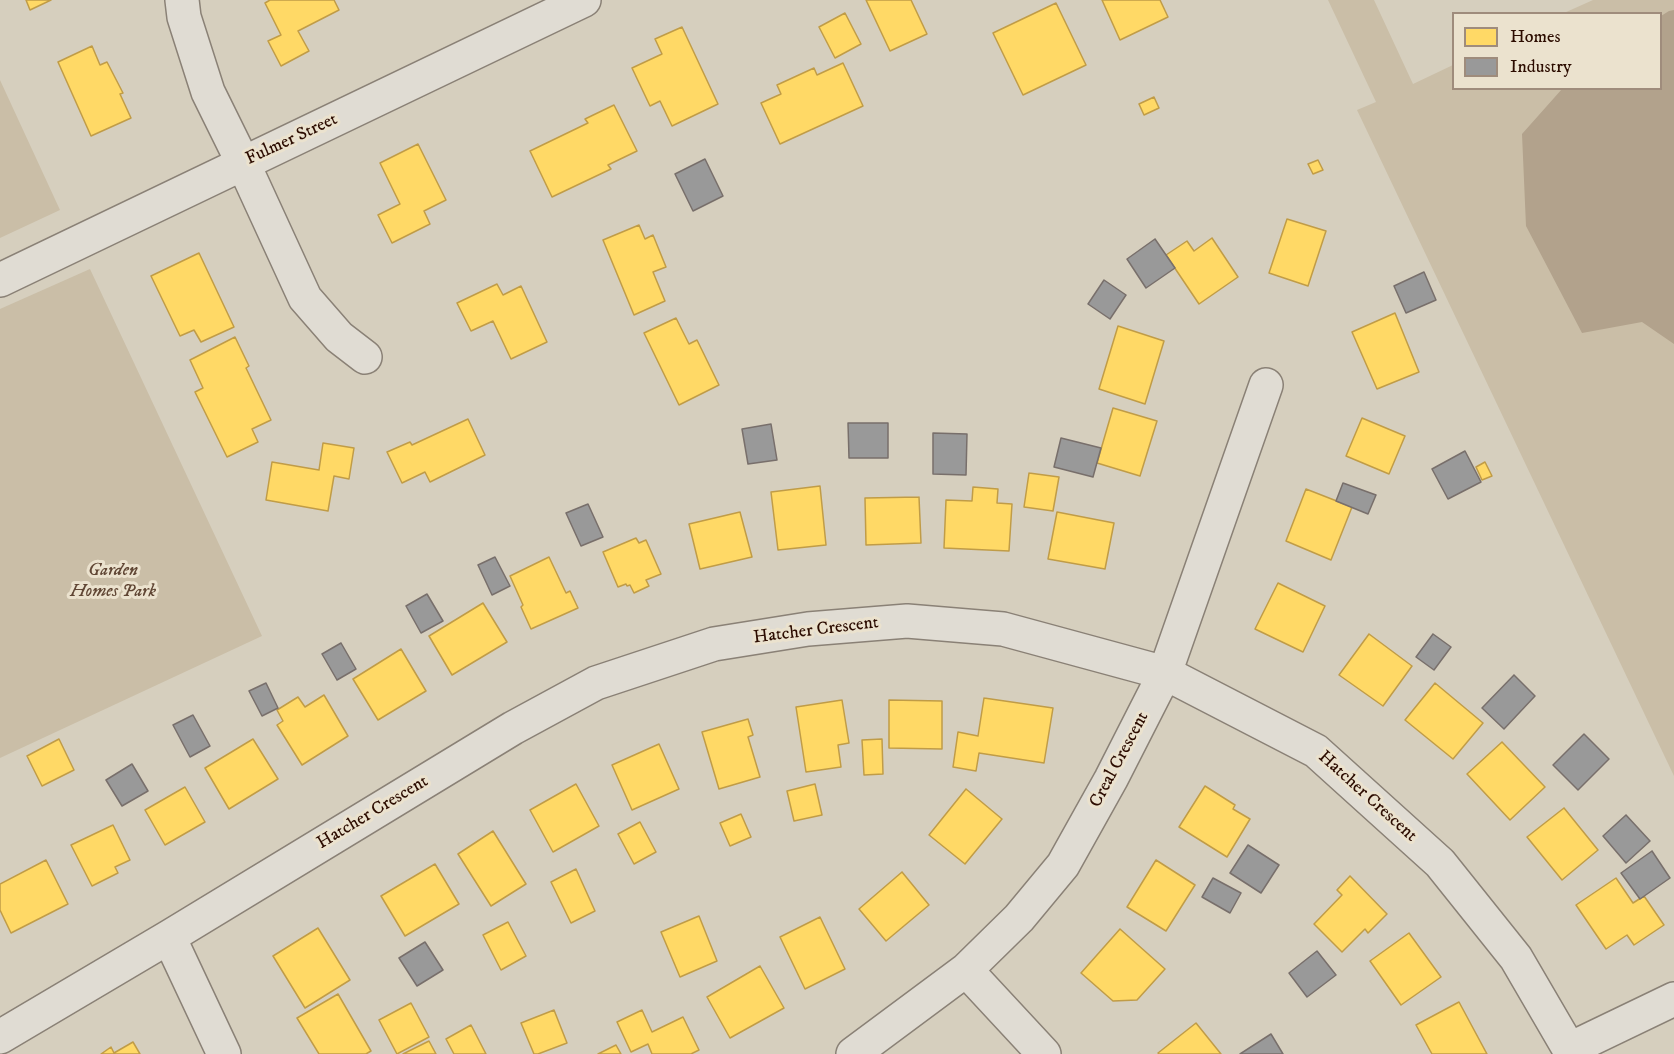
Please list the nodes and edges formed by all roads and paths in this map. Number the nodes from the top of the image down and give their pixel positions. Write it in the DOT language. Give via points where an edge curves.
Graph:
graph roads {
  1 [pos="182,0"];
  2 [pos="584,0"];
  3 [pos="243,163"];
  4 [pos="0,280"];
  5 [pos="365,357"];
  6 [pos="1266,386"];
  7 [pos="1165,673"];
  8 [pos="170,937"];
  9 [pos="966,970"];
  10 [pos="1674,999"];
  11 [pos="0,1037"];
  12 [pos="1571,1052"];
  13 [pos="224,1054"];
  14 [pos="853,1054"];
  15 [pos="1044,1054"];
  1 -- 3 [label="street" via="208,92"];
  2 -- 3 [label="street, Fulmer Street"];
  3 -- 4 [label="street, Fulmer Street"];
  3 -- 5 [label="street" via="305,298 339,337"];
  6 -- 7 [label="street, Creal Crescent"];
  7 -- 8 [label="street, Hatcher Crescent" via="1003,629 907,621 808,628 714,644 596,683 513,728"];
  7 -- 9 [label="street, Creal Crescent" via="1063,865 1020,918"];
  7 -- 12 [label="street, Hatcher Crescent" via="1316,751 1440,862 1516,958"];
  8 -- 11 [label="street, Hatcher Crescent"];
  8 -- 13 [label="street"];
  9 -- 14 [label="street, Creal Crescent"];
  9 -- 15 [label="street"];
  10 -- 12 [label="street"];
}
